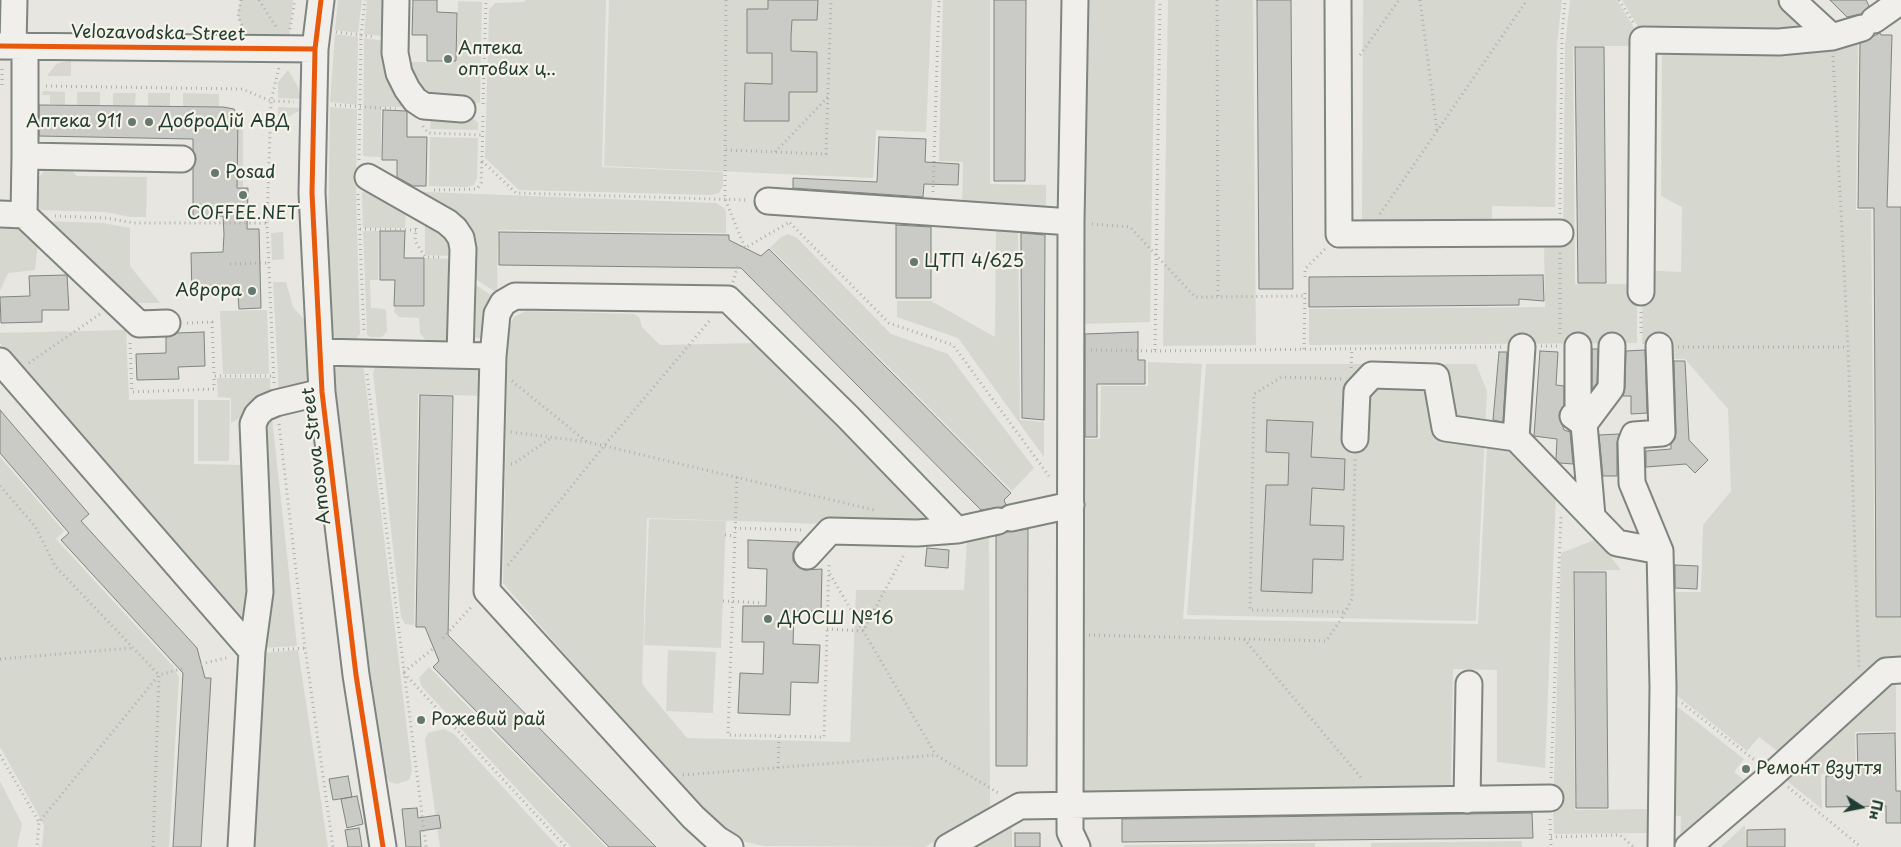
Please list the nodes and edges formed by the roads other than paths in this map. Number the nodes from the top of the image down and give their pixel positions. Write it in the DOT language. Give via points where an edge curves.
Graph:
graph roads {
  1 [pos="14,0"];
  2 [pos="321,0"];
  3 [pos="396,0"];
  4 [pos="1075,0"];
  5 [pos="1338,0"];
  6 [pos="1792,0"];
  7 [pos="1901,1"];
  8 [pos="1832,38"];
  9 [pos="315,49"];
  10 [pos="10,50"];
  11 [pos="9,85"];
  12 [pos="462,109"];
  13 [pos="25,156"];
  14 [pos="182,159"];
  15 [pos="362,176"];
  16 [pos="768,201"];
  17 [pos="12,214"];
  18 [pos="1071,222"];
  19 [pos="1560,233"];
  20 [pos="1640,292"];
  21 [pos="167,323"];
  22 [pos="1578,346"];
  23 [pos="1612,346"];
  24 [pos="1658,346"];
  25 [pos="1522,347"];
  26 [pos="320,352"];
  27 [pos="460,355"];
  28 [pos="493,356"];
  29 [pos="0,361"];
  30 [pos="322,392"];
  31 [pos="1562,406"];
  32 [pos="1584,424"];
  33 [pos="1516,438"];
  34 [pos="1355,439"];
  35 [pos="1071,505"];
  36 [pos="1592,516"];
  37 [pos="957,530"];
  38 [pos="1660,551"];
  39 [pos="807,556"];
  40 [pos="258,651"];
  41 [pos="1901,670"];
  42 [pos="1469,684"];
  43 [pos="1550,798"];
  44 [pos="1467,800"];
  45 [pos="1070,806"];
  46 [pos="241,847"];
  47 [pos="383,847"];
  48 [pos="730,847"];
  49 [pos="948,847"];
  50 [pos="1077,847"];
  51 [pos="1661,847"];
  52 [pos="1688,847"];
  1 -- 10 [label="street"];
  2 -- 9 [label="street, Amosova Street"];
  3 -- 12 [label="street" via="395,53 407,89 415,100 427,107"];
  4 -- 18 [label="street"];
  5 -- 19 [label="street" via="1339,234"];
  6 -- 8 [label="street"];
  7 -- 8 [label="street" via="1868,24"];
  8 -- 20 [label="street" via="1779,42 1643,40"];
  9 -- 10 [label="street, Velozavodska Street"];
  9 -- 26 [label="street, Amosova Street" via="312,192"];
  10 -- 11 [label="street"];
  11 -- 13 [label="street"];
  13 -- 14 [label="street"];
  13 -- 17 [label="street"];
  15 -- 27 [label="street" via="421,197 454,227 462,243 463,257"];
  16 -- 18 [label="street"];
  17 -- 21 [label="street" via="139,324"];
  18 -- 35 [label="street"];
  22 -- 32 [label="street" via="1578,404"];
  23 -- 32 [label="street" via="1611,388"];
  24 -- 38 [label="street" via="1662,433 1634,435 1631,443 1632,483"];
  25 -- 33 [label="street"];
  26 -- 27 [label="street"];
  26 -- 30 [label="street, Amosova Street"];
  27 -- 28 [label="street"];
  28 -- 37 [label="street" via="497,314 503,303 515,296 728,299"];
  28 -- 48 [label="street" via="487,591 704,828"];
  29 -- 40 [label="street"];
  30 -- 40 [label="street" via="264,408 253,424 260,592"];
  30 -- 47 [label="street, Amosova Street" via="356,675"];
  31 -- 32 [label="street"];
  32 -- 36 [label="street"];
  33 -- 34 [label="street" via="1445,428 1436,377 1372,375 1357,391"];
  33 -- 36 [label="street"];
  35 -- 37 [label="street"];
  35 -- 45 [label="street"];
  36 -- 38 [label="street" via="1617,543"];
  37 -- 39 [label="street" via="916,533 830,531"];
  38 -- 51 [label="street" via="1663,687"];
  40 -- 46 [label="street"];
  41 -- 52 [label="street" via="1886,671"];
  42 -- 44 [label="street"];
  43 -- 44 [label="street"];
  44 -- 45 [label="street"];
  45 -- 49 [label="street" via="1020,806"];
  45 -- 50 [label="street" via="1070,832"];
}
